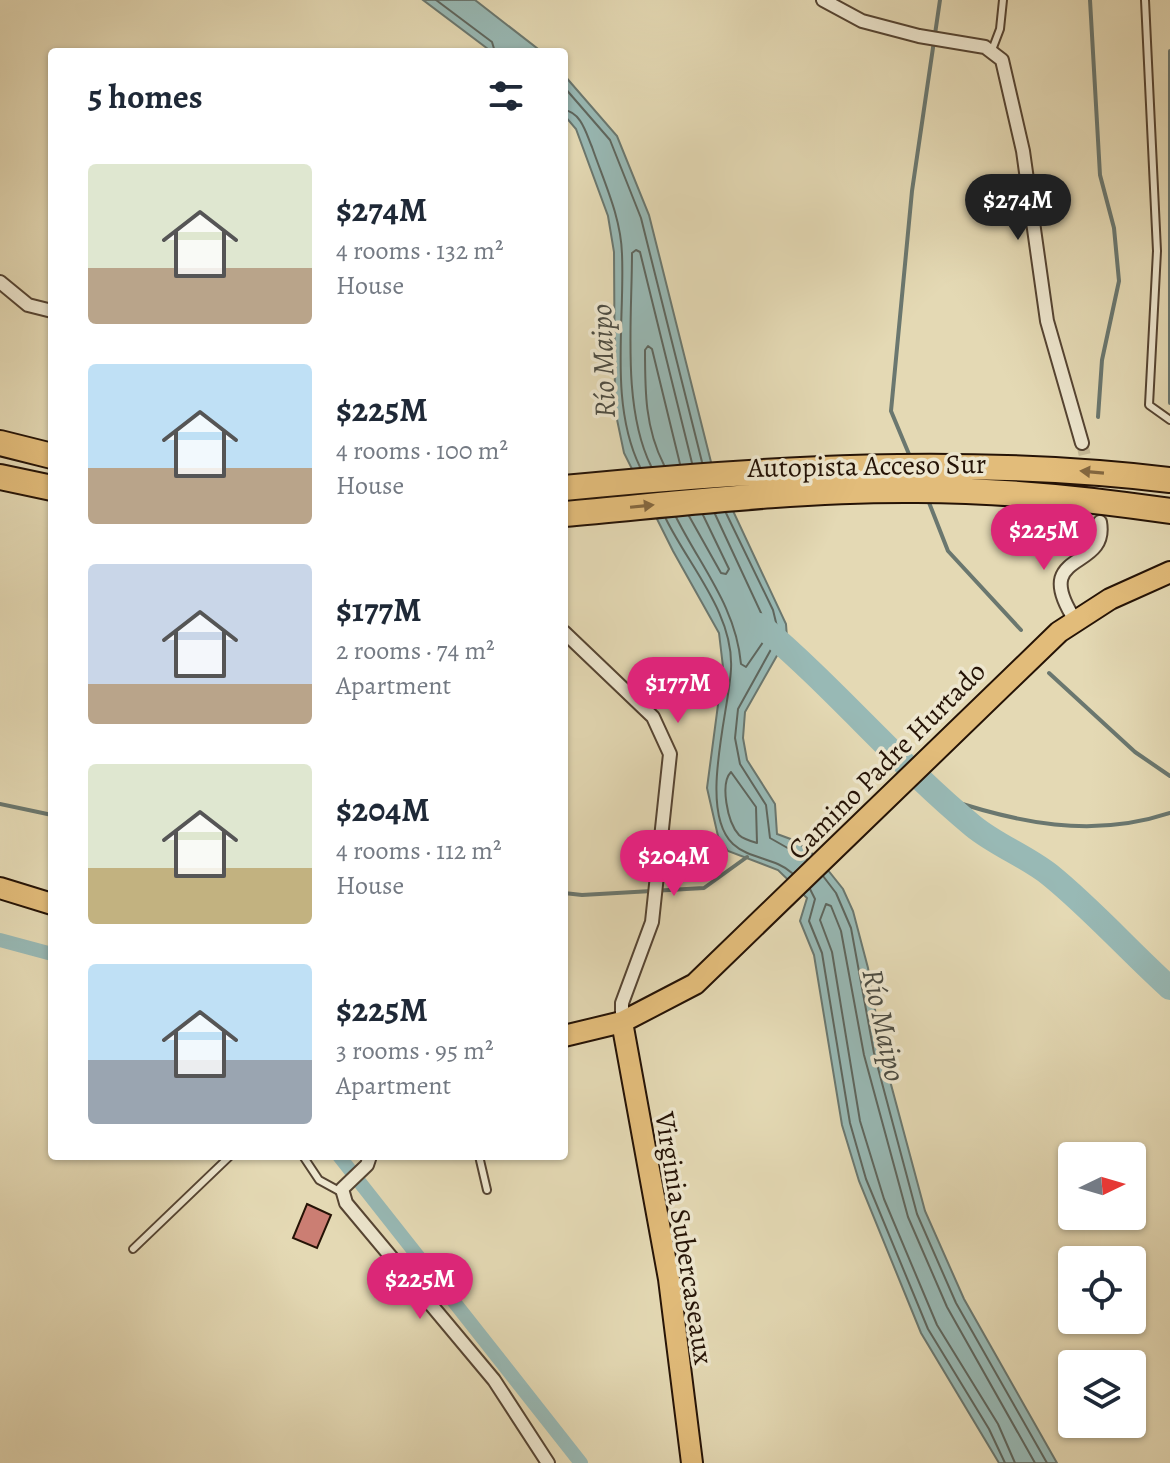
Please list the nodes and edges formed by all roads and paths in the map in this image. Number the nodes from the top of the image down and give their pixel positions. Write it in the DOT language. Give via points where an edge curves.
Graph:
graph roads {
  1 [pos="823,0"];
  2 [pos="1003,0"];
  3 [pos="1145,0"];
  4 [pos="992,50"];
  5 [pos="0,282"];
  6 [pos="48,310"];
  7 [pos="1170,420"];
  8 [pos="0,443"];
  9 [pos="1082,443"];
  10 [pos="48,455"];
  11 [pos="0,477"];
  12 [pos="1170,480"];
  13 [pos="48,487"];
  14 [pos="568,488"];
  15 [pos="1170,511"];
  16 [pos="568,514"];
  17 [pos="1100,522"];
  18 [pos="1170,572"];
  19 [pos="1075,620"];
  20 [pos="568,636"];
  21 [pos="0,888"];
  22 [pos="48,903"];
  23 [pos="622,1022"];
  24 [pos="568,1035"];
  25 [pos="226,1160"];
  26 [pos="306,1160"];
  27 [pos="368,1160"];
  28 [pos="480,1160"];
  29 [pos="345,1188"];
  30 [pos="487,1190"];
  31 [pos="133,1249"];
  32 [pos="548,1463"];
  33 [pos="692,1463"];
  1 -- 4 [label="street" via="862,21"];
  2 -- 4 [label="lane"];
  3 -- 7 [label="lane" via="1157,251 1149,405"];
  4 -- 9 [label="street" via="1007,72 1047,321"];
  5 -- 6 [label="street" via="28,305"];
  8 -- 10 [label="highway"];
  11 -- 13 [label="highway"];
  12 -- 14 [label="highway, Autopista Acceso Sur, one-way" via="969,466 802,467"];
  16 -- 15 [label="highway, Autopista Acceso Sur, one-way" via="818,492 990,492"];
  17 -- 19 [label="street" via="1096,545 1065,570 1060,582 1061,597"];
  18 -- 19 [label="main road, Camino Padre Hurtado"];
  19 -- 23 [label="main road, Camino Padre Hurtado" via="695,984"];
  20 -- 23 [label="street" via="653,717 670,754 652,922 622,1003"];
  21 -- 22 [label="main road"];
  23 -- 24 [label="main road, Camino Padre Hurtado"];
  23 -- 33 [label="main road, Virginia Subercaseaux" via="669,1279"];
  25 -- 31 [label="lane"];
  26 -- 29 [label="lane" via="319,1180"];
  27 -- 29 [label="street"];
  28 -- 30 [label="lane"];
  29 -- 32 [label="street" via="494,1380"];
}
